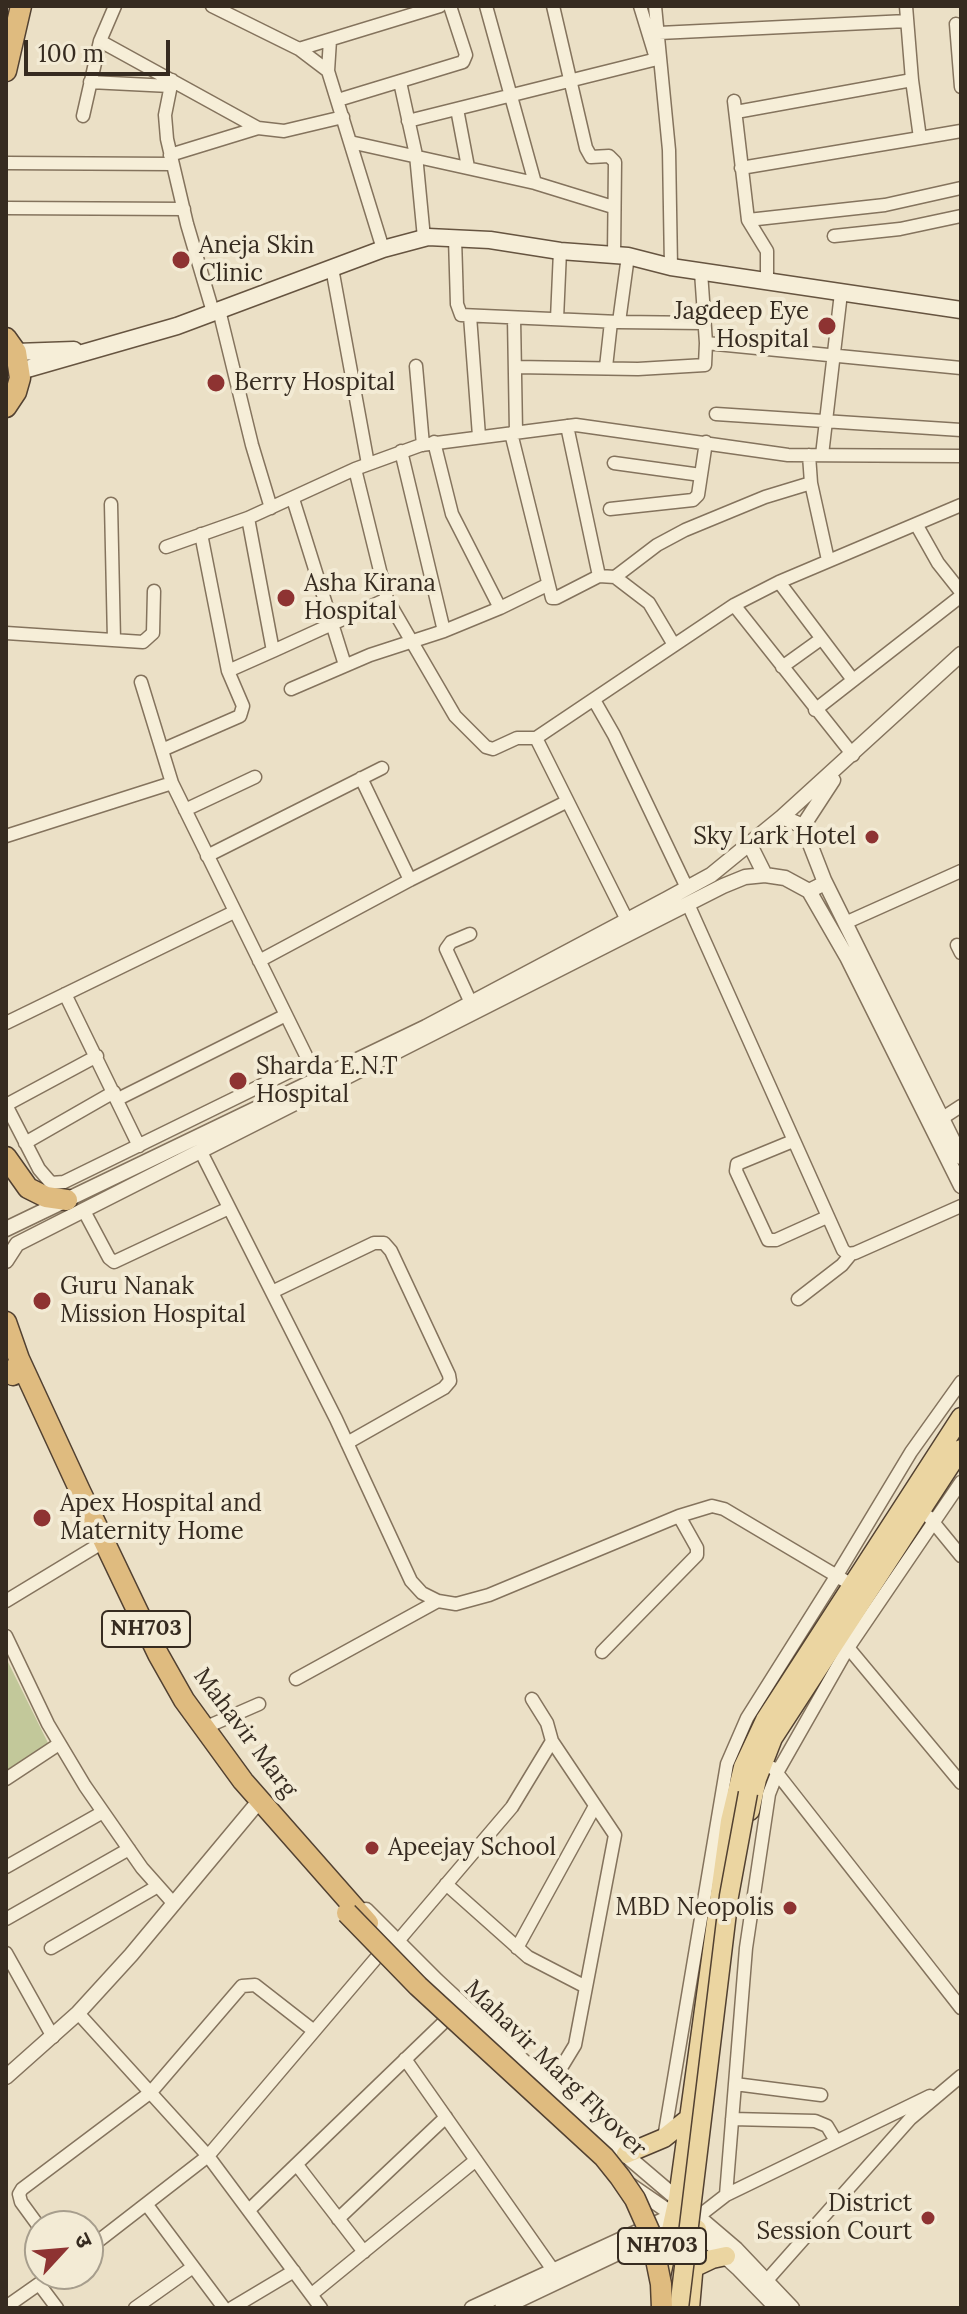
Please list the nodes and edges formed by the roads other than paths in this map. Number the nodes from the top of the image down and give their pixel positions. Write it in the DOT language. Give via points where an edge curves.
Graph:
graph roads {
  1 [pos="21,6"];
  2 [pos="115,6"];
  3 [pos="212,6"];
  4 [pos="440,6"];
  5 [pos="450,6"];
  6 [pos="486,6"];
  7 [pos="553,6"];
  8 [pos="640,6"];
  9 [pos="655,6"];
  10 [pos="906,6"];
  11 [pos="907,21"];
  12 [pos="956,24"];
  13 [pos="659,33"];
  14 [pos="330,40"];
  15 [pos="100,41"];
  16 [pos="299,49"];
  17 [pos="658,62"];
  18 [pos="6,71"];
  19 [pos="328,71"];
  20 [pos="572,80"];
  21 [pos="912,80"];
  22 [pos="90,82"];
  23 [pos="400,82"];
  24 [pos="171,83"];
  25 [pos="961,87"];
  26 [pos="512,97"];
  27 [pos="338,100"];
  28 [pos="457,109"];
  29 [pos="83,116"];
  30 [pos="343,117"];
  31 [pos="408,121"];
  32 [pos="258,128"];
  33 [pos="961,131"];
  34 [pos="920,138"];
  35 [pos="350,142"];
  36 [pos="416,155"];
  37 [pos="171,160"];
  38 [pos="6,163"];
  39 [pos="468,167"];
  40 [pos="741,168"];
  41 [pos="535,183"];
  42 [pos="961,188"];
  43 [pos="613,207"];
  44 [pos="6,208"];
  45 [pos="184,209"];
  46 [pos="961,216"];
  47 [pos="748,220"];
  48 [pos="834,236"];
  49 [pos="424,238"];
  50 [pos="455,238"];
  51 [pos="383,249"];
  52 [pos="560,251"];
  53 [pos="621,256"];
  54 [pos="671,267"];
  55 [pos="332,268"];
  56 [pos="701,272"];
  57 [pos="767,282"];
  58 [pos="841,293"];
  59 [pos="961,310"];
  60 [pos="216,311"];
  61 [pos="470,316"];
  62 [pos="514,318"];
  63 [pos="557,319"];
  64 [pos="615,322"];
  65 [pos="704,323"];
  66 [pos="706,343"];
  67 [pos="11,347"];
  68 [pos="832,356"];
  69 [pos="416,366"];
  70 [pos="515,367"];
  71 [pos="606,367"];
  72 [pos="961,368"];
  73 [pos="6,408"];
  74 [pos="716,414"];
  75 [pos="825,420"];
  76 [pos="567,426"];
  77 [pos="961,430"];
  78 [pos="514,433"];
  79 [pos="479,436"];
  80 [pos="706,442"];
  81 [pos="428,443"];
  82 [pos="401,451"];
  83 [pos="815,455"];
  84 [pos="961,456"];
  85 [pos="614,463"];
  86 [pos="368,464"];
  87 [pos="355,469"];
  88 [pos="701,475"];
  89 [pos="811,483"];
  90 [pos="293,499"];
  91 [pos="111,504"];
  92 [pos="960,506"];
  93 [pos="271,508"];
  94 [pos="610,509"];
  95 [pos="248,518"];
  96 [pos="916,524"];
  97 [pos="201,534"];
  98 [pos="166,547"];
  99 [pos="828,560"];
  100 [pos="599,576"];
  101 [pos="615,577"];
  102 [pos="779,582"];
  103 [pos="547,585"];
  104 [pos="154,591"];
  105 [pos="961,594"];
  106 [pos="387,599"];
  107 [pos="734,605"];
  108 [pos="500,608"];
  109 [pos="334,625"];
  110 [pos="444,631"];
  111 [pos="6,633"];
  112 [pos="821,639"];
  113 [pos="114,640"];
  114 [pos="410,643"];
  115 [pos="674,645"];
  116 [pos="273,651"];
  117 [pos="961,654"];
  118 [pos="345,665"];
  119 [pos="782,667"];
  120 [pos="228,671"];
  121 [pos="853,680"];
  122 [pos="141,682"];
  123 [pos="291,689"];
  124 [pos="594,700"];
  125 [pos="815,710"];
  126 [pos="536,738"];
  127 [pos="162,750"];
  128 [pos="848,759"];
  129 [pos="382,768"];
  130 [pos="255,777"];
  131 [pos="361,778"];
  132 [pos="172,783"];
  133 [pos="566,802"];
  134 [pos="185,810"];
  135 [pos="782,817"];
  136 [pos="803,826"];
  137 [pos="6,836"];
  138 [pos="750,845"];
  139 [pos="207,856"];
  140 [pos="961,871"];
  141 [pos="765,875"];
  142 [pos="410,880"];
  143 [pos="824,880"];
  144 [pos="687,888"];
  145 [pos="809,891"];
  146 [pos="688,904"];
  147 [pos="234,912"];
  148 [pos="627,920"];
  149 [pos="845,923"];
  150 [pos="470,934"];
  151 [pos="259,961"];
  152 [pos="65,994"];
  153 [pos="471,1003"];
  154 [pos="286,1015"];
  155 [pos="6,1023"];
  156 [pos="97,1056"];
  157 [pos="309,1062"];
  158 [pos="318,1080"];
  159 [pos="116,1096"];
  160 [pos="961,1106"];
  161 [pos="941,1119"];
  162 [pos="793,1141"];
  163 [pos="25,1143"];
  164 [pos="139,1146"];
  165 [pos="201,1152"];
  166 [pos="6,1157"];
  167 [pos="961,1157"];
  168 [pos="961,1186"];
  169 [pos="75,1205"];
  170 [pos="961,1206"];
  171 [pos="229,1208"];
  172 [pos="827,1217"];
  173 [pos="6,1229"];
  174 [pos="851,1254"];
  175 [pos="6,1261"];
  176 [pos="272,1292"];
  177 [pos="798,1299"];
  178 [pos="6,1322"];
  179 [pos="8,1369"];
  180 [pos="961,1382"];
  181 [pos="961,1417"];
  182 [pos="347,1443"];
  183 [pos="961,1449"];
  184 [pos="961,1482"];
  185 [pos="928,1515"];
  186 [pos="679,1516"];
  187 [pos="95,1547"];
  188 [pos="961,1556"];
  189 [pos="844,1580"];
  190 [pos="6,1601"];
  191 [pos="438,1601"];
  192 [pos="6,1636"];
  193 [pos="844,1642"];
  194 [pos="602,1652"];
  195 [pos="296,1679"];
  196 [pos="532,1699"];
  197 [pos="259,1704"];
  198 [pos="204,1728"];
  199 [pos="552,1741"];
  200 [pos="59,1744"];
  201 [pos="761,1776"];
  202 [pos="6,1779"];
  203 [pos="961,1783"];
  204 [pos="256,1805"];
  205 [pos="595,1806"];
  206 [pos="103,1812"];
  207 [pos="129,1849"];
  208 [pos="6,1867"];
  209 [pos="446,1884"];
  210 [pos="158,1886"];
  211 [pos="174,1904"];
  212 [pos="346,1906"];
  213 [pos="6,1919"];
  214 [pos="398,1941"];
  215 [pos="51,1948"];
  216 [pos="517,1948"];
  217 [pos="6,1953"];
  218 [pos="377,1957"];
  219 [pos="586,1987"];
  220 [pos="961,2008"];
  221 [pos="78,2013"];
  222 [pos="445,2021"];
  223 [pos="314,2031"];
  224 [pos="53,2037"];
  225 [pos="405,2059"];
  226 [pos="961,2076"];
  227 [pos="6,2077"];
  228 [pos="735,2084"];
  229 [pos="550,2086"];
  230 [pos="946,2088"];
  231 [pos="151,2092"];
  232 [pos="821,2095"];
  233 [pos="446,2117"];
  234 [pos="689,2118"];
  235 [pos="732,2119"];
  236 [pos="664,2138"];
  237 [pos="836,2141"];
  238 [pos="626,2154"];
  239 [pos="208,2156"];
  240 [pos="476,2160"];
  241 [pos="297,2165"];
  242 [pos="726,2195"];
  243 [pos="147,2205"];
  244 [pos="27,2210"];
  245 [pos="249,2210"];
  246 [pos="338,2219"];
  247 [pos="684,2219"];
  248 [pos="104,2237"];
  249 [pos="364,2252"];
  250 [pos="726,2256"];
  251 [pos="193,2267"];
  252 [pos="693,2268"];
  253 [pos="553,2270"];
  254 [pos="294,2271"];
  255 [pos="30,2290"];
  256 [pos="44,2290"];
  257 [pos="312,2294"];
  258 [pos="766,2297"];
  259 [pos="6,2307"];
  260 [pos="57,2308"];
  261 [pos="135,2308"];
  262 [pos="224,2308"];
  263 [pos="232,2308"];
  264 [pos="321,2308"];
  265 [pos="472,2308"];
  266 [pos="502,2308"];
  267 [pos="655,2308"];
  268 [pos="662,2308"];
  269 [pos="669,2308"];
  270 [pos="679,2308"];
  271 [pos="690,2308"];
  272 [pos="792,2308"];
  1 -- 18 [label="highway"];
  2 -- 15 [label="street"];
  3 -- 16 [label="street"];
  4 -- 14 [label="street"];
  5 -- 23 [label="street" via="466,59"];
  6 -- 26 [label="street"];
  7 -- 20 [label="street"];
  8 -- 17 [label="street"];
  9 -- 13 [label="street"];
  10 -- 11 [label="street"];
  11 -- 13 [label="street"];
  11 -- 21 [label="street"];
  12 -- 25 [label="street"];
  13 -- 17 [label="street"];
  14 -- 16 [label="street"];
  14 -- 19 [label="street"];
  15 -- 22 [label="street"];
  15 -- 24 [label="street"];
  16 -- 19 [label="street"];
  17 -- 20 [label="street"];
  17 -- 54 [label="street" via="669,150"];
  19 -- 27 [label="street"];
  20 -- 26 [label="street"];
  20 -- 43 [label="street" via="588,153 614,159"];
  21 -- 34 [label="street"];
  21 -- 40 [label="street" via="735,106"];
  22 -- 24 [label="street"];
  22 -- 29 [label="street"];
  23 -- 27 [label="street"];
  23 -- 31 [label="street"];
  24 -- 32 [label="street"];
  24 -- 37 [label="street" via="165,115"];
  26 -- 28 [label="street"];
  26 -- 41 [label="street"];
  27 -- 30 [label="street"];
  28 -- 31 [label="street"];
  28 -- 39 [label="street"];
  30 -- 32 [label="street" via="284,131"];
  30 -- 35 [label="street"];
  31 -- 36 [label="street"];
  32 -- 37 [label="street"];
  33 -- 34 [label="street"];
  34 -- 40 [label="street"];
  35 -- 36 [label="street"];
  35 -- 51 [label="street"];
  36 -- 39 [label="street"];
  36 -- 49 [label="street"];
  37 -- 38 [label="street"];
  37 -- 45 [label="street"];
  39 -- 41 [label="street"];
  40 -- 47 [label="street"];
  41 -- 43 [label="street"];
  42 -- 47 [label="street" via="885,205"];
  43 -- 53 [label="street"];
  44 -- 45 [label="street"];
  45 -- 60 [label="street"];
  46 -- 48 [label="street"];
  47 -- 57 [label="street" via="767,251"];
  49 -- 50 [label="main road"];
  49 -- 51 [label="main road"];
  50 -- 52 [label="main road"];
  50 -- 61 [label="street" via="458,310"];
  51 -- 55 [label="main road"];
  52 -- 53 [label="main road"];
  52 -- 63 [label="street"];
  53 -- 54 [label="main road"];
  53 -- 64 [label="street"];
  54 -- 56 [label="main road"];
  55 -- 60 [label="main road"];
  55 -- 86 [label="street"];
  56 -- 57 [label="main road"];
  56 -- 65 [label="street"];
  57 -- 58 [label="main road"];
  58 -- 59 [label="main road"];
  58 -- 68 [label="street"];
  60 -- 67 [label="main road" via="99,349"];
  60 -- 93 [label="street"];
  61 -- 62 [label="street"];
  61 -- 79 [label="street"];
  62 -- 63 [label="street"];
  62 -- 70 [label="street"];
  63 -- 64 [label="street"];
  64 -- 65 [label="street"];
  64 -- 71 [label="street"];
  65 -- 66 [label="street"];
  66 -- 68 [label="street"];
  66 -- 71 [label="street" via="702,366"];
  67 -- 73 [label="highway" via="16,392"];
  68 -- 72 [label="street"];
  68 -- 75 [label="street"];
  69 -- 81 [label="street"];
  70 -- 71 [label="street"];
  70 -- 78 [label="street"];
  74 -- 75 [label="street"];
  75 -- 77 [label="street"];
  75 -- 83 [label="street"];
  76 -- 78 [label="street"];
  76 -- 80 [label="street"];
  76 -- 100 [label="street"];
  78 -- 79 [label="street"];
  78 -- 103 [label="street"];
  79 -- 81 [label="street"];
  80 -- 83 [label="street"];
  80 -- 88 [label="street"];
  81 -- 82 [label="street"];
  81 -- 108 [label="street" via="452,514"];
  82 -- 86 [label="street"];
  82 -- 110 [label="street"];
  83 -- 84 [label="street"];
  83 -- 89 [label="street"];
  85 -- 88 [label="street"];
  86 -- 87 [label="street"];
  87 -- 90 [label="street"];
  87 -- 106 [label="street"];
  88 -- 94 [label="street" via="698,495 690,502"];
  89 -- 99 [label="street"];
  89 -- 101 [label="street" via="685,530"];
  90 -- 93 [label="street"];
  90 -- 109 [label="street"];
  91 -- 113 [label="street"];
  92 -- 96 [label="street"];
  93 -- 95 [label="street"];
  95 -- 97 [label="street"];
  95 -- 116 [label="street"];
  96 -- 99 [label="street"];
  96 -- 105 [label="street"];
  97 -- 98 [label="street"];
  97 -- 120 [label="street"];
  99 -- 102 [label="street"];
  100 -- 101 [label="street"];
  100 -- 103 [label="street" via="554,599"];
  101 -- 115 [label="street" via="649,603"];
  102 -- 107 [label="street"];
  102 -- 112 [label="street"];
  103 -- 108 [label="street"];
  104 -- 113 [label="street" via="151,637 143,642"];
  105 -- 121 [label="street"];
  106 -- 109 [label="street"];
  106 -- 114 [label="street"];
  107 -- 115 [label="street"];
  107 -- 119 [label="street"];
  108 -- 110 [label="street"];
  109 -- 116 [label="street"];
  109 -- 118 [label="street"];
  110 -- 114 [label="street"];
  111 -- 113 [label="street"];
  112 -- 119 [label="street"];
  112 -- 121 [label="street"];
  114 -- 118 [label="street"];
  114 -- 126 [label="street" via="455,716 486,747"];
  115 -- 124 [label="street"];
  116 -- 120 [label="street"];
  117 -- 128 [label="street"];
  118 -- 123 [label="street"];
  119 -- 125 [label="street"];
  120 -- 127 [label="street" via="243,712"];
  121 -- 125 [label="street"];
  122 -- 127 [label="street"];
  124 -- 126 [label="street"];
  124 -- 144 [label="street"];
  125 -- 128 [label="street"];
  126 -- 133 [label="street"];
  127 -- 132 [label="street"];
  128 -- 135 [label="street"];
  128 -- 136 [label="street"];
  129 -- 131 [label="street"];
  130 -- 134 [label="street"];
  131 -- 139 [label="street"];
  131 -- 142 [label="street"];
  132 -- 134 [label="street"];
  132 -- 137 [label="street"];
  133 -- 142 [label="street"];
  133 -- 148 [label="street"];
  134 -- 139 [label="street"];
  135 -- 136 [label="street"];
  135 -- 138 [label="street"];
  136 -- 143 [label="street"];
  138 -- 141 [label="street"];
  138 -- 144 [label="street"];
  139 -- 147 [label="street"];
  140 -- 149 [label="street"];
  141 -- 145 [label="street" via="785,878"];
  141 -- 146 [label="street" via="745,877"];
  142 -- 151 [label="street"];
  143 -- 145 [label="street"];
  143 -- 149 [label="street"];
  144 -- 148 [label="street"];
  145 -- 168 [label="street"];
  146 -- 162 [label="street"];
  146 -- 165 [label="street"];
  147 -- 151 [label="street"];
  147 -- 152 [label="street"];
  148 -- 153 [label="street"];
  149 -- 161 [label="street"];
  150 -- 153 [label="street" via="446,949"];
  151 -- 154 [label="street"];
  152 -- 155 [label="street"];
  152 -- 156 [label="street"];
  153 -- 158 [label="street"];
  154 -- 157 [label="street"];
  154 -- 159 [label="street"];
  156 -- 159 [label="street"];
  156 -- 163 [label="street" via="6,1105"];
  157 -- 158 [label="street"];
  157 -- 164 [label="street"];
  158 -- 169 [label="street"];
  159 -- 163 [label="street"];
  159 -- 164 [label="street"];
  160 -- 161 [label="street"];
  161 -- 167 [label="street"];
  162 -- 172 [label="street"];
  162 -- 172 [label="street" via="737,1164 736,1171 768,1240"];
  163 -- 164 [label="street" via="46,1178 57,1184"];
  165 -- 169 [label="street"];
  165 -- 171 [label="street"];
  166 -- 169 [label="highway" via="28,1188"];
  169 -- 171 [label="street" via="114,1262"];
  169 -- 173 [label="street"];
  169 -- 175 [label="street" via="17,1244"];
  170 -- 174 [label="street"];
  171 -- 176 [label="street"];
  172 -- 174 [label="street" via="843,1250"];
  174 -- 177 [label="street"];
  176 -- 182 [label="street"];
  176 -- 182 [label="street" via="374,1243 384,1243 391,1251 450,1381"];
  178 -- 198 [label="highway, Mahavir Marg / NH703" via="158,1654"];
  179 -- 187 [label="highway, Mahavir Marg / NH703"];
  180 -- 189 [label="street" via="911,1452"];
  181 -- 189 [label="main road"];
  182 -- 191 [label="street" via="411,1581"];
  183 -- 185 [label="main road"];
  184 -- 185 [label="street"];
  185 -- 188 [label="street"];
  185 -- 193 [label="main road"];
  186 -- 189 [label="street" via="703,1507 724,1509"];
  186 -- 191 [label="street" via="489,1595 456,1604"];
  186 -- 194 [label="street" via="697,1555"];
  187 -- 190 [label="street"];
  187 -- 204 [label="highway, Mahavir Marg / NH703" via="169,1696 204,1752"];
  189 -- 234 [label="main road" via="743,1767 730,1821"];
  189 -- 236 [label="street" via="747,1718 727,1764"];
  191 -- 195 [label="street"];
  192 -- 200 [label="street"];
  193 -- 201 [label="main road" via="773,1738"];
  193 -- 203 [label="street"];
  196 -- 199 [label="street"];
  197 -- 198 [label="street"];
  198 -- 204 [label="highway, Mahavir Marg / NH703"];
  199 -- 205 [label="street"];
  199 -- 209 [label="street" via="512,1807"];
  200 -- 202 [label="street"];
  200 -- 206 [label="street"];
  201 -- 220 [label="street"];
  201 -- 228 [label="street" via="765,1808"];
  201 -- 247 [label="main road"];
  201 -- 270 [label="main road, bridge" via="735,1851"];
  204 -- 211 [label="street"];
  204 -- 212 [label="highway, Mahavir Marg / NH703"];
  205 -- 216 [label="street"];
  205 -- 219 [label="street" via="615,1838"];
  206 -- 207 [label="street"];
  206 -- 208 [label="street"];
  207 -- 210 [label="street"];
  207 -- 213 [label="street"];
  209 -- 214 [label="street"];
  209 -- 216 [label="street"];
  210 -- 211 [label="street"];
  210 -- 215 [label="street"];
  211 -- 221 [label="street"];
  212 -- 214 [label="street" via="357,1901"];
  212 -- 218 [label="street" via="340,1914"];
  212 -- 268 [label="highway, Mahavir Marg Flyover / NH703, bridge" via="418,1986 620,2177 651,2235"];
  212 -- 269 [label="highway, Mahavir Marg Flyover / NH703, bridge" via="626,2171 656,2227"];
  214 -- 229 [label="street"];
  216 -- 219 [label="street"];
  217 -- 224 [label="street"];
  218 -- 222 [label="street"];
  218 -- 223 [label="street"];
  219 -- 229 [label="street" via="575,2045"];
  221 -- 224 [label="street"];
  221 -- 231 [label="street"];
  222 -- 225 [label="street"];
  222 -- 247 [label="street" via="611,2171"];
  223 -- 231 [label="street" via="248,1983"];
  223 -- 239 [label="street"];
  224 -- 227 [label="street"];
  225 -- 233 [label="street"];
  225 -- 241 [label="street"];
  226 -- 230 [label="street"];
  228 -- 232 [label="street"];
  228 -- 235 [label="street"];
  229 -- 238 [label="street"];
  230 -- 237 [label="street"];
  230 -- 258 [label="street" via="910,2119"];
  231 -- 239 [label="street"];
  231 -- 244 [label="street" via="22,2189 19,2194"];
  233 -- 240 [label="street"];
  233 -- 246 [label="street"];
  234 -- 236 [label="main road"];
  234 -- 247 [label="main road"];
  235 -- 237 [label="street" via="815,2121 827,2126"];
  235 -- 242 [label="street"];
  236 -- 238 [label="main road"];
  237 -- 242 [label="street"];
  238 -- 247 [label="street"];
  239 -- 243 [label="street"];
  239 -- 245 [label="street"];
  240 -- 249 [label="street"];
  240 -- 253 [label="street"];
  241 -- 245 [label="street"];
  241 -- 246 [label="street"];
  242 -- 247 [label="street"];
  243 -- 248 [label="street"];
  243 -- 251 [label="street"];
  245 -- 254 [label="street"];
  246 -- 249 [label="street"];
  247 -- 250 [label="street"];
  247 -- 252 [label="main road"];
  247 -- 253 [label="street"];
  247 -- 258 [label="street" via="736,2249"];
  247 -- 266 [label="street"];
  247 -- 267 [label="main road"];
  249 -- 257 [label="street"];
  250 -- 252 [label="main road"];
  250 -- 258 [label="street"];
  251 -- 261 [label="street"];
  251 -- 262 [label="street"];
  252 -- 271 [label="main road"];
  253 -- 265 [label="street"];
  254 -- 257 [label="street"];
  254 -- 263 [label="street"];
  255 -- 259 [label="street"];
  256 -- 260 [label="street"];
  257 -- 264 [label="street"];
  258 -- 272 [label="street"];
}
